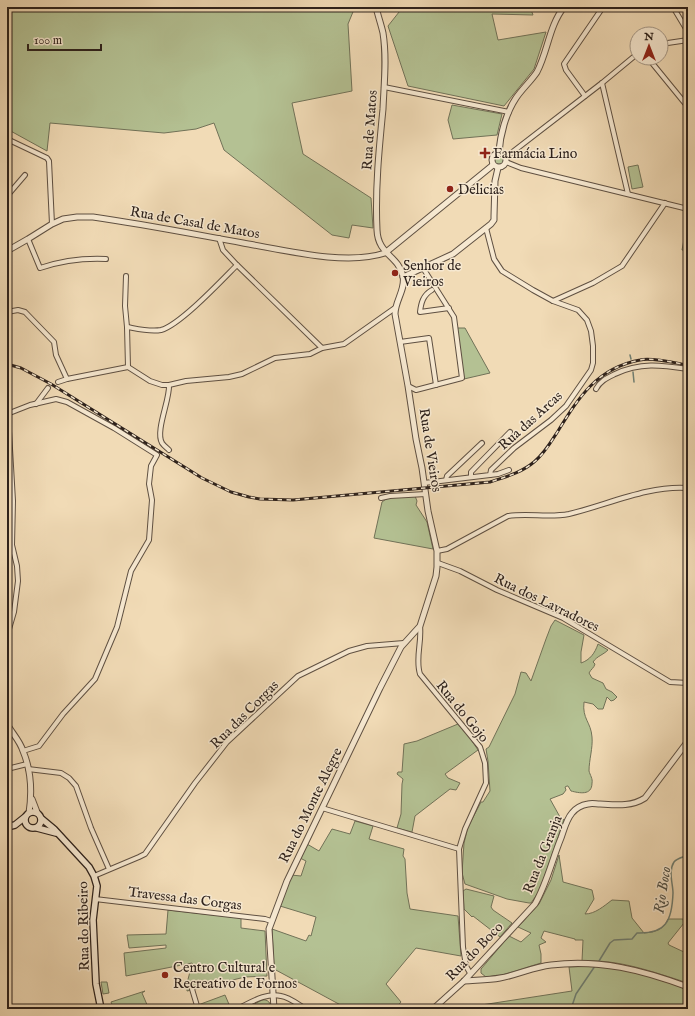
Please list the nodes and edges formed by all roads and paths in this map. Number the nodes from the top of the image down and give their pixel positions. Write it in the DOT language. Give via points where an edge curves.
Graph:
graph roads {
  1 [pos="376,7"];
  2 [pos="564,7"];
  3 [pos="603,7"];
  4 [pos="673,7"];
  5 [pos="688,32"];
  6 [pos="688,40"];
  7 [pos="669,43"];
  8 [pos="629,61"];
  9 [pos="655,66"];
  10 [pos="602,83"];
  11 [pos="384,87"];
  12 [pos="585,96"];
  13 [pos="688,107"];
  14 [pos="509,112"];
  15 [pos="7,139"];
  16 [pos="499,153"];
  17 [pos="506,160"];
  18 [pos="495,166"];
  19 [pos="25,175"];
  20 [pos="628,194"];
  21 [pos="7,196"];
  22 [pos="665,203"];
  23 [pos="688,209"];
  24 [pos="52,224"];
  25 [pos="486,228"];
  26 [pos="219,238"];
  27 [pos="28,239"];
  28 [pos="7,251"];
  29 [pos="385,253"];
  30 [pos="106,259"];
  31 [pos="237,265"];
  32 [pos="423,268"];
  33 [pos="126,276"];
  34 [pos="403,277"];
  35 [pos="432,290"];
  36 [pos="553,301"];
  37 [pos="395,308"];
  38 [pos="449,308"];
  39 [pos="7,312"];
  40 [pos="127,327"];
  41 [pos="400,342"];
  42 [pos="322,348"];
  43 [pos="128,367"];
  44 [pos="688,369"];
  45 [pos="67,379"];
  46 [pos="58,382"];
  47 [pos="169,385"];
  48 [pos="436,385"];
  49 [pos="408,386"];
  50 [pos="48,388"];
  51 [pos="596,389"];
  52 [pos="36,404"];
  53 [pos="8,414"];
  54 [pos="510,432"];
  55 [pos="482,443"];
  56 [pos="169,450"];
  57 [pos="509,470"];
  58 [pos="490,474"];
  59 [pos="471,477"];
  60 [pos="446,480"];
  61 [pos="424,484"];
  62 [pos="688,488"];
  63 [pos="426,494"];
  64 [pos="381,498"];
  65 [pos="437,551"];
  66 [pos="438,563"];
  67 [pos="420,626"];
  68 [pos="7,636"];
  69 [pos="404,643"];
  70 [pos="688,683"];
  71 [pos="7,724"];
  72 [pos="688,741"];
  73 [pos="23,751"];
  74 [pos="28,767"];
  75 [pos="7,769"];
  76 [pos="31,798"];
  77 [pos="322,808"];
  78 [pos="37,812"];
  79 [pos="27,815"];
  80 [pos="42,819"];
  81 [pos="14,825"];
  82 [pos="7,827"];
  83 [pos="29,827"];
  84 [pos="37,828"];
  85 [pos="56,833"];
  86 [pos="460,849"];
  87 [pos="109,869"];
  88 [pos="94,876"];
  89 [pos="95,899"];
  90 [pos="532,908"];
  91 [pos="271,921"];
  92 [pos="470,973"];
  93 [pos="484,980"];
  94 [pos="464,981"];
  95 [pos="688,986"];
  96 [pos="192,989"];
  97 [pos="273,996"];
  98 [pos="101,1009"];
  99 [pos="198,1009"];
  100 [pos="237,1009"];
  101 [pos="274,1009"];
  102 [pos="306,1009"];
  103 [pos="433,1009"];
  1 -- 11 [label="street, Rua de Matos" via="384,40"];
  2 -- 14 [label="street" via="556,19 537,71 516,98"];
  3 -- 12 [label="street" via="564,64"];
  4 -- 5 [label="street"];
  6 -- 7 [label="street"];
  8 -- 10 [label="street"];
  9 -- 13 [label="street"];
  10 -- 12 [label="street"];
  10 -- 20 [label="street"];
  11 -- 14 [label="street"];
  11 -- 29 [label="street, Rua de Matos" via="376,191 377,237"];
  12 -- 17 [label="street"];
  14 -- 16 [label="street" via="500,140"];
  15 -- 24 [label="street" via="50,161"];
  16 -- 17 [label="street" via="503,154"];
  16 -- 18 [label="street" via="491,160"];
  17 -- 18 [label="street" via="504,166"];
  17 -- 20 [label="street" via="521,168"];
  18 -- 25 [label="street" via="494,220"];
  18 -- 29 [label="street"];
  19 -- 21 [label="street"];
  20 -- 22 [label="street"];
  22 -- 23 [label="street"];
  22 -- 36 [label="street" via="622,266 593,283"];
  24 -- 26 [label="street, Rua de Casal de Matos" via="62,219 93,217"];
  24 -- 27 [label="street, Rua de Casal de Matos"];
  25 -- 32 [label="street" via="453,254"];
  25 -- 36 [label="street, Rua das Arcas" via="494,259 502,270"];
  26 -- 29 [label="street, Rua de Casal de Matos" via="325,257 365,257"];
  26 -- 31 [label="street" via="223,250"];
  27 -- 28 [label="street, Rua de Casal de Matos"];
  27 -- 30 [label="street" via="40,268 89,258"];
  29 -- 34 [label="street" via="397,264"];
  31 -- 40 [label="street" via="178,321 162,330"];
  31 -- 42 [label="street"];
  32 -- 34 [label="street"];
  32 -- 38 [label="street"];
  33 -- 40 [label="street"];
  34 -- 37 [label="street, Rua de Vieiros"];
  35 -- 38 [label="street" via="424,298 420,312"];
  36 -- 58 [label="street, Rua das Arcas" via="578,310 587,320 593,346 591,370 566,406 514,448"];
  37 -- 41 [label="street, Rua de Vieiros"];
  37 -- 42 [label="street" via="344,344"];
  38 -- 48 [label="street" via="454,317 462,378"];
  39 -- 45 [label="street" via="25,312 54,342 56,355"];
  40 -- 43 [label="street"];
  41 -- 48 [label="street" via="429,338"];
  41 -- 49 [label="street, Rua de Vieiros"];
  42 -- 47 [label="street" via="310,354 275,358 242,374"];
  43 -- 45 [label="street"];
  43 -- 47 [label="street" via="150,381"];
  44 -- 51 [label="street" via="657,365 639,366 607,378 599,383"];
  45 -- 46 [label="street"];
  47 -- 56 [label="street" via="170,393 160,438"];
  48 -- 49 [label="street" via="416,390"];
  49 -- 61 [label="street, Rua de Vieiros"];
  50 -- 52 [label="street"];
  52 -- 53 [label="street"];
  52 -- 73 [label="street" via="56,399 67,402 157,456 151,466 149,484 152,500 149,540 131,571 117,627 95,679 63,714 39,746"];
  53 -- 68 [label="street" via="13,501 12,545 18,581 14,612"];
  54 -- 59 [label="street" via="471,472"];
  55 -- 60 [label="street" via="447,476"];
  57 -- 58 [label="street"];
  58 -- 59 [label="street"];
  59 -- 60 [label="street"];
  60 -- 61 [label="street"];
  61 -- 63 [label="street, Rua de Vieiros"];
  62 -- 65 [label="street" via="668,488 568,514 508,516 447,549"];
  63 -- 64 [label="street"];
  63 -- 65 [label="street, Rua de Vieiros"];
  65 -- 66 [label="street, Rua de Vieiros"];
  66 -- 67 [label="street, Rua de Vieiros"];
  66 -- 70 [label="street, Rua dos Lavradores" via="563,618 670,682"];
  67 -- 69 [label="street, Rua do Monte Alegre"];
  67 -- 86 [label="street, Rua do Gojo" via="420,674 480,747 485,763 486,783 465,829"];
  69 -- 77 [label="street, Rua do Monte Alegre"];
  69 -- 87 [label="street, Rua das Corgas" via="367,646 349,651 298,676 227,742 145,854"];
  71 -- 73 [label="street"];
  72 -- 90 [label="street, Rua da Granja" via="645,798 638,803 590,803 576,809 568,820 542,892"];
  73 -- 74 [label="street"];
  74 -- 75 [label="street"];
  74 -- 76 [label="street"];
  74 -- 87 [label="street" via="61,773 76,786"];
  76 -- 78 [label="street"];
  76 -- 79 [label="street"];
  77 -- 86 [label="street"];
  77 -- 91 [label="street, Rua do Monte Alegre"];
  78 -- 79 [label="main road"];
  78 -- 80 [label="main road"];
  79 -- 81 [label="main road"];
  79 -- 83 [label="main road" via="25,823"];
  80 -- 84 [label="main road"];
  80 -- 85 [label="main road, Rua do Ribeiro"];
  81 -- 82 [label="main road"];
  81 -- 83 [label="main road"];
  83 -- 84 [label="main road"];
  84 -- 85 [label="main road"];
  85 -- 88 [label="main road, Rua do Ribeiro" via="89,867"];
  86 -- 92 [label="street, Rua do Gojo" via="464,947 466,966"];
  87 -- 88 [label="street, Rua das Corgas"];
  88 -- 89 [label="main road, Rua do Ribeiro" via="97,886"];
  89 -- 91 [label="street, Travessa das Corgas"];
  89 -- 98 [label="main road, Rua do Ribeiro" via="96,984"];
  90 -- 92 [label="street, Rua do Boco"];
  91 -- 97 [label="street, Rua do Monte Alegre" via="269,929"];
  92 -- 93 [label="street"];
  92 -- 94 [label="street, Rua do Boco"];
  93 -- 94 [label="street"];
  93 -- 95 [label="street" via="550,965 602,964 621,966"];
  94 -- 103 [label="street, Rua do Boco"];
  96 -- 99 [label="street"];
  97 -- 100 [label="street" via="263,997"];
  97 -- 101 [label="street, Rua do Monte Alegre"];
  97 -- 102 [label="street" via="282,996"];
}
